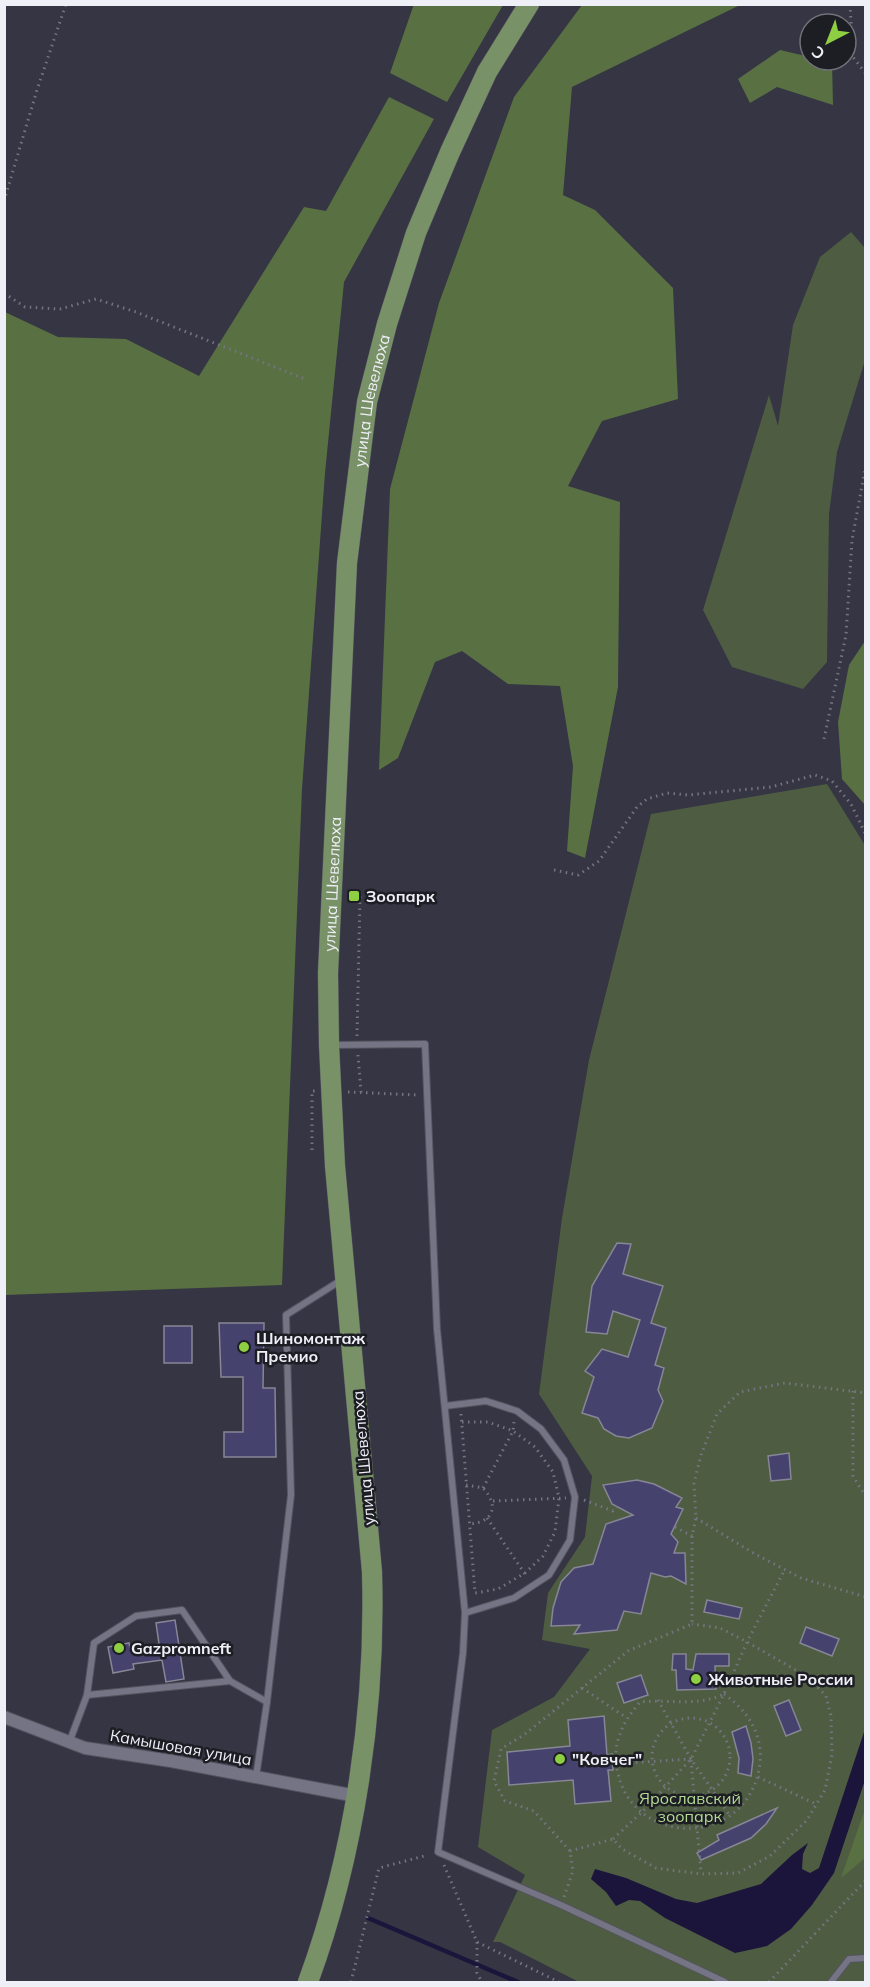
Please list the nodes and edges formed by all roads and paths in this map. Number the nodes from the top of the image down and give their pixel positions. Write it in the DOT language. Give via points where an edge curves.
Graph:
graph roads {
  1 [pos="66,4"];
  2 [pos="529,4"];
  3 [pos="850,4"];
  4 [pos="866,74"];
  5 [pos="4,201"];
  6 [pos="4,293"];
  7 [pos="305,379"];
  8 [pos="866,464"];
  9 [pos="824,739"];
  10 [pos="866,835"];
  11 [pos="554,870"];
  12 [pos="360,896"];
  13 [pos="329,1045"];
  14 [pos="357,1045"];
  15 [pos="361,1092"];
  16 [pos="346,1277"];
  17 [pos="853,1391"];
  18 [pos="866,1393"];
  19 [pos="460,1403"];
  20 [pos="445,1406"];
  21 [pos="517,1411"];
  22 [pos="462,1422"];
  23 [pos="513,1431"];
  24 [pos="466,1485"];
  25 [pos="483,1488"];
  26 [pos="575,1497"];
  27 [pos="866,1497"];
  28 [pos="559,1498"];
  29 [pos="493,1501"];
  30 [pos="617,1507"];
  31 [pos="487,1518"];
  32 [pos="696,1518"];
  33 [pos="470,1524"];
  34 [pos="675,1527"];
  35 [pos="692,1536"];
  36 [pos="785,1569"];
  37 [pos="525,1573"];
  38 [pos="533,1586"];
  39 [pos="475,1593"];
  40 [pos="866,1597"];
  41 [pos="476,1609"];
  42 [pos="465,1613"];
  43 [pos="692,1624"];
  44 [pos="747,1642"];
  45 [pos="230,1681"];
  46 [pos="582,1688"];
  47 [pos="724,1694"];
  48 [pos="87,1695"];
  49 [pos="658,1700"];
  50 [pos="267,1702"];
  51 [pos="4,1717"];
  52 [pos="627,1718"];
  53 [pos="671,1722"];
  54 [pos="710,1722"];
  55 [pos="69,1743"];
  56 [pos="691,1759"];
  57 [pos="652,1761"];
  58 [pos="614,1764"];
  59 [pos="256,1777"];
  60 [pos="758,1777"];
  61 [pos="666,1787"];
  62 [pos="712,1790"];
  63 [pos="356,1796"];
  64 [pos="695,1796"];
  65 [pos="817,1804"];
  66 [pos="642,1812"];
  67 [pos="730,1816"];
  68 [pos="698,1829"];
  69 [pos="613,1839"];
  70 [pos="570,1851"];
  71 [pos="438,1852"];
  72 [pos="701,1874"];
  73 [pos="866,1880"];
  74 [pos="561,1905"];
  75 [pos="477,1942"];
  76 [pos="866,1958"];
  77 [pos="308,1983"];
  78 [pos="351,1983"];
  79 [pos="482,1983"];
  80 [pos="559,1983"];
  81 [pos="725,1983"];
  82 [pos="769,1983"];
  83 [pos="831,1983"];
  1 -- 5 [label="path"];
  2 -- 13 [label="main road, улица Шевелюха" via="487,72 416,233 367,402 347,563 328,973"];
  3 -- 4 [label="path" via="853,57"];
  6 -- 7 [label="path" via="26,307 60,309 96,298"];
  8 -- 9 [label="path" via="852,540 846,635"];
  10 -- 11 [label="path" via="851,804 832,781 815,775 771,787 688,795 667,793 647,799 637,807 599,861 578,875"];
  12 -- 14 [label="path"];
  13 -- 14 [label="lane"];
  13 -- 16 [label="main road, улица Шевелюха"];
  14 -- 15 [label="path"];
  14 -- 20 [label="lane" via="425,1044 437,1329"];
  16 -- 50 [label="lane" via="286,1315 291,1495"];
  16 -- 63 [label="main road, улица Шевелюха" via="374,1625 372,1674"];
  17 -- 18 [label="path"];
  17 -- 27 [label="path" via="853,1476"];
  17 -- 32 [label="path" via="785,1383 740,1392 717,1414 701,1455 694,1483"];
  19 -- 20 [label="lane"];
  19 -- 21 [label="lane" via="486,1401"];
  19 -- 22 [label="path"];
  20 -- 42 [label="lane"];
  21 -- 23 [label="path"];
  21 -- 26 [label="lane" via="541,1429 564,1460"];
  22 -- 23 [label="path" via="488,1422"];
  22 -- 24 [label="path"];
  23 -- 25 [label="path"];
  23 -- 28 [label="path" via="535,1447 553,1472"];
  24 -- 25 [label="path"];
  24 -- 33 [label="path"];
  25 -- 29 [label="path"];
  26 -- 28 [label="path"];
  26 -- 30 [label="path" via="612,1511"];
  26 -- 38 [label="lane" via="570,1540 549,1575"];
  28 -- 29 [label="path"];
  28 -- 37 [label="path" via="555,1532 543,1556"];
  29 -- 31 [label="path"];
  31 -- 33 [label="path"];
  31 -- 37 [label="path"];
  32 -- 35 [label="path"];
  32 -- 36 [label="path"];
  33 -- 39 [label="path"];
  34 -- 35 [label="path"];
  35 -- 43 [label="path"];
  36 -- 40 [label="path" via="801,1578"];
  36 -- 44 [label="path"];
  37 -- 38 [label="path"];
  37 -- 39 [label="path" via="498,1589"];
  38 -- 41 [label="lane" via="514,1598"];
  39 -- 41 [label="path"];
  41 -- 42 [label="lane"];
  42 -- 71 [label="lane" via="464,1653"];
  43 -- 44 [label="path" via="720,1628"];
  43 -- 46 [label="path" via="628,1652"];
  44 -- 47 [label="path"];
  44 -- 65 [label="path" via="808,1677 826,1696 832,1755 825,1790"];
  45 -- 48 [label="lane"];
  45 -- 48 [label="lane" via="182,1610 136,1616 94,1643"];
  45 -- 50 [label="lane"];
  46 -- 52 [label="path"];
  46 -- 70 [label="path" via="501,1749 494,1781 505,1801 534,1811"];
  47 -- 49 [label="path" via="691,1703"];
  47 -- 54 [label="path"];
  47 -- 60 [label="path" via="747,1714 755,1729 760,1744"];
  48 -- 55 [label="lane"];
  49 -- 52 [label="path" via="640,1702"];
  49 -- 53 [label="path"];
  50 -- 59 [label="lane"];
  51 -- 55 [label="street, Камышовая улица"];
  52 -- 58 [label="path"];
  53 -- 54 [label="path" via="696,1718"];
  53 -- 56 [label="path"];
  53 -- 57 [label="path" via="656,1739"];
  54 -- 56 [label="path"];
  54 -- 62 [label="path" via="725,1737 730,1760 721,1782"];
  55 -- 59 [label="street, Камышовая улица"];
  56 -- 57 [label="path"];
  56 -- 61 [label="path"];
  56 -- 62 [label="path"];
  56 -- 64 [label="path"];
  57 -- 58 [label="path"];
  57 -- 61 [label="path"];
  58 -- 66 [label="path" via="628,1797"];
  59 -- 63 [label="street, Камышовая улица"];
  60 -- 65 [label="path"];
  60 -- 67 [label="path" via="741,1807"];
  61 -- 64 [label="path"];
  61 -- 66 [label="path"];
  62 -- 64 [label="path"];
  62 -- 67 [label="path"];
  63 -- 77 [label="main road, улица Шевелюха" via="334,1895"];
  64 -- 68 [label="path"];
  65 -- 72 [label="path" via="807,1820 770,1856 738,1873"];
  66 -- 68 [label="path" via="676,1828"];
  66 -- 69 [label="path"];
  67 -- 68 [label="path"];
  68 -- 72 [label="path"];
  69 -- 70 [label="path"];
  69 -- 72 [label="path" via="622,1849 656,1868"];
  70 -- 74 [label="path" via="573,1871"];
  71 -- 74 [label="lane"];
  71 -- 75 [label="path"];
  71 -- 78 [label="path" via="379,1868"];
  73 -- 82 [label="path"];
  74 -- 81 [label="lane"];
  75 -- 79 [label="path" via="477,1973"];
  75 -- 80 [label="path"];
  76 -- 83 [label="lane" via="849,1959"];
}
